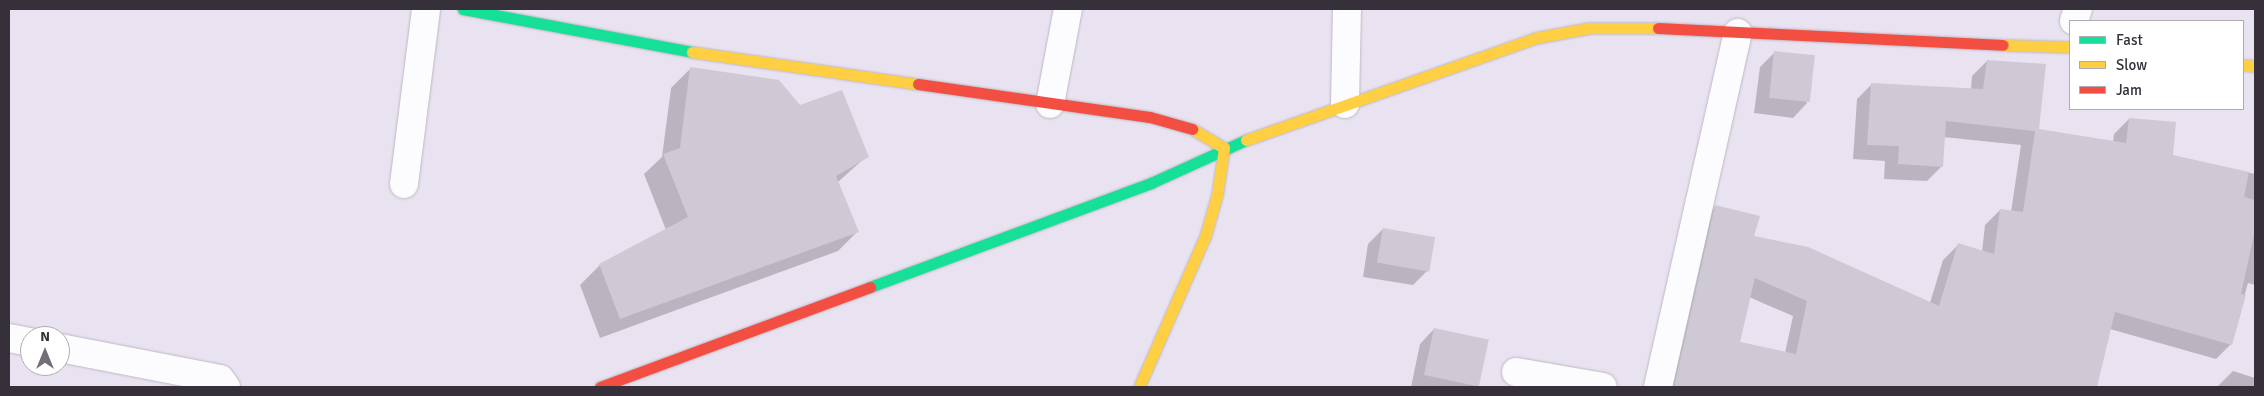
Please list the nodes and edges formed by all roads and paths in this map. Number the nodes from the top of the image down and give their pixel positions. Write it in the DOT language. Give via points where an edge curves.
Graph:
graph roads {
  1 [pos="426,9"];
  2 [pos="463,9"];
  3 [pos="1068,9"];
  4 [pos="1347,9"];
  5 [pos="1738,33"];
  6 [pos="2069,36"];
  7 [pos="1050,104"];
  8 [pos="1345,104"];
  9 [pos="1224,148"];
  10 [pos="404,184"];
  11 [pos="70,350"];
  12 [pos="1516,372"];
  13 [pos="226,387"];
  14 [pos="600,387"];
  15 [pos="1139,387"];
  16 [pos="1603,387"];
  17 [pos="1658,387"];
  1 -- 10 [label="street"];
  2 -- 7 [label="street" via="637,44"];
  3 -- 7 [label="street"];
  4 -- 8 [label="street"];
  5 -- 6 [label="street"];
  5 -- 8 [label="street" via="1588,28 1535,38"];
  5 -- 17 [label="street"];
  7 -- 9 [label="street" via="1150,117 1193,128"];
  8 -- 9 [label="street"];
  9 -- 14 [label="street" via="1151,183"];
  9 -- 15 [label="street" via="1206,237"];
  11 -- 13 [label="street" via="220,379"];
  12 -- 16 [label="street"];
}
